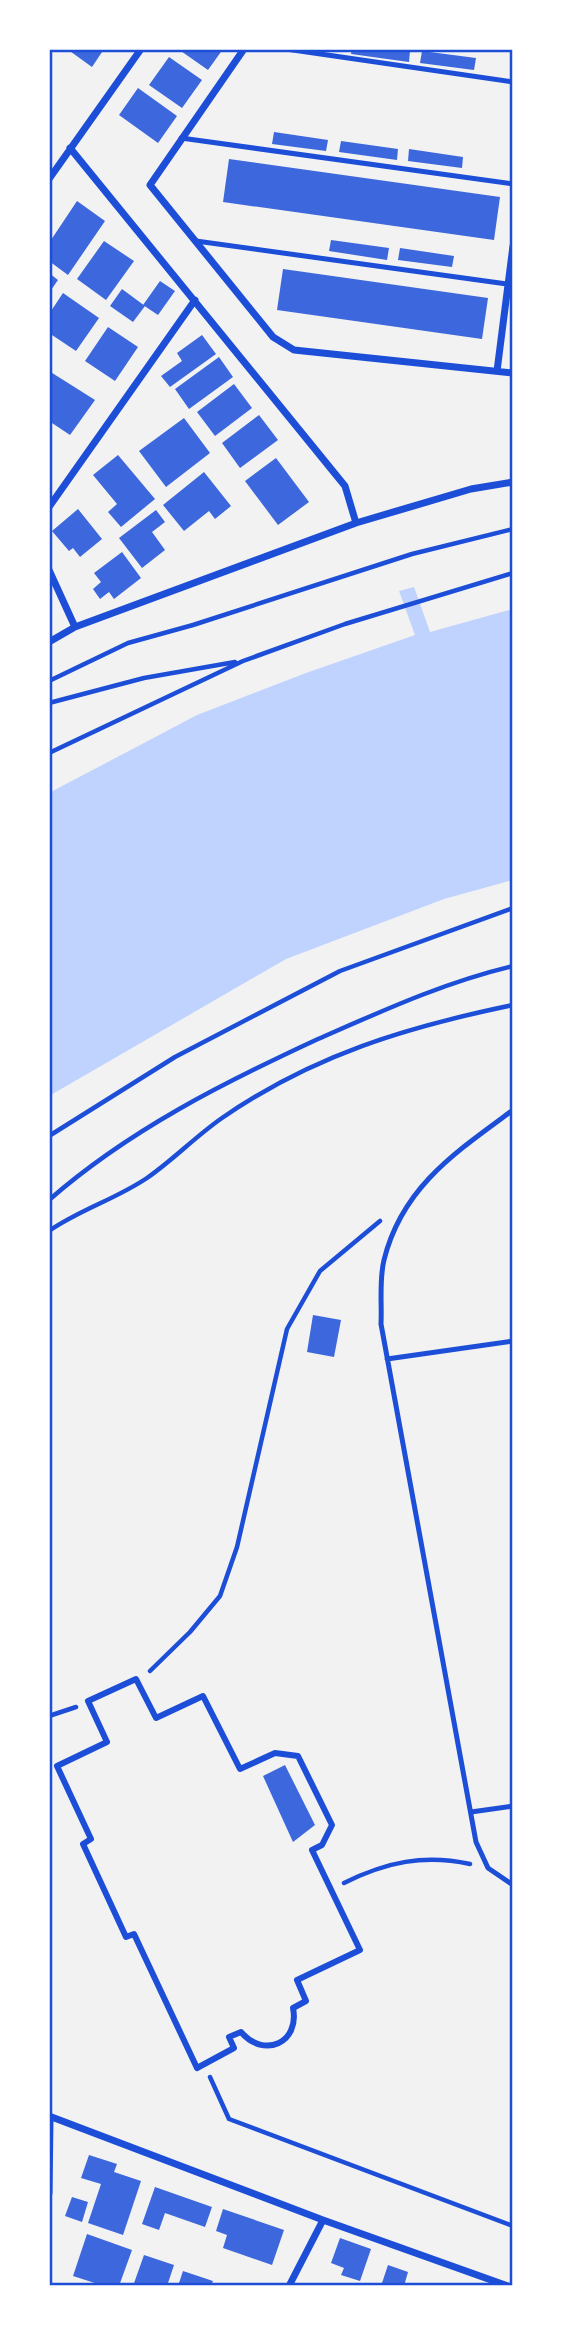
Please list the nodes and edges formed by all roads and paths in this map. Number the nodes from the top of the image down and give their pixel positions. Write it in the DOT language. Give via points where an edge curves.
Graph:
graph roads {
  1 [pos="141,49"];
  2 [pos="244,49"];
  3 [pos="286,49"];
  4 [pos="513,82"];
  5 [pos="181,138"];
  6 [pos="70,148"];
  7 [pos="49,179"];
  8 [pos="513,184"];
  9 [pos="195,241"];
  10 [pos="513,246"];
  11 [pos="507,284"];
  12 [pos="195,300"];
  13 [pos="496,371"];
  14 [pos="513,373"];
  15 [pos="513,482"];
  16 [pos="49,507"];
  17 [pos="356,523"];
  18 [pos="513,530"];
  19 [pos="49,570"];
  20 [pos="513,573"];
  21 [pos="75,627"];
  22 [pos="49,642"];
  23 [pos="243,661"];
  24 [pos="49,681"];
  25 [pos="49,703"];
  26 [pos="49,753"];
  27 [pos="513,908"];
  28 [pos="513,966"];
  29 [pos="513,1005"];
  30 [pos="513,1110"];
  31 [pos="49,1136"];
  32 [pos="49,1200"];
  33 [pos="409,1200"];
  34 [pos="49,1231"];
  35 [pos="513,1341"];
  36 [pos="387,1359"];
  37 [pos="136,1679"];
  38 [pos="88,1701"];
  39 [pos="49,1716"];
  40 [pos="513,1805"];
  41 [pos="471,1812"];
  42 [pos="488,1868"];
  43 [pos="513,1885"];
  44 [pos="330,1889"];
  45 [pos="205,2065"];
  46 [pos="50,2117"];
  47 [pos="49,2193"];
  48 [pos="323,2220"];
  49 [pos="513,2226"];
  50 [pos="289,2286"];
  51 [pos="508,2286"];
  1 -- 6 [label="street"];
  2 -- 5 [label="street"];
  3 -- 4 [label="lane"];
  5 -- 8 [label="lane"];
  5 -- 9 [label="street" via="150,185"];
  6 -- 7 [label="street"];
  6 -- 12 [label="street"];
  9 -- 11 [label="lane"];
  9 -- 13 [label="street" via="273,337 294,350"];
  10 -- 11 [label="street"];
  11 -- 13 [label="street"];
  12 -- 16 [label="street"];
  12 -- 17 [label="street" via="345,486"];
  13 -- 14 [label="street"];
  15 -- 17 [label="street" via="471,489"];
  17 -- 21 [label="street"];
  18 -- 24 [label="path" via="412,554 128,643"];
  19 -- 21 [label="street"];
  20 -- 23 [label="path" via="359,619"];
  21 -- 22 [label="street"];
  23 -- 25 [label="path" via="144,678"];
  23 -- 26 [label="path"];
  27 -- 31 [label="path" via="340,971 175,1057"];
  28 -- 32 [label="path" via="396,1004 230,1080 139,1132"];
  29 -- 34 [label="path" via="400,1031 326,1059 222,1118 147,1178"];
  30 -- 33 [label="lane" via="457,1151"];
  33 -- 36 [label="lane" via="384,1261 381,1324"];
  33 -- 37 [label="path" via="362,1233 320,1271 287,1329 237,1547 219,1596 152,1670"];
  35 -- 36 [label="lane"];
  36 -- 41 [label="lane"];
  37 -- 38 [label="street"];
  37 -- 44 [label="street" via="156,1718 203,1696 240,1769 275,1753 298,1756 332,1825 322,1845 312,1850"];
  38 -- 39 [label="path"];
  38 -- 45 [label="street" via="107,1742 57,1766 91,1839 83,1844 126,1937 134,1934 197,2068"];
  40 -- 41 [label="lane"];
  41 -- 42 [label="lane" via="476,1842"];
  42 -- 43 [label="lane"];
  42 -- 44 [label="path" via="444,1858 400,1860"];
  44 -- 45 [label="street" via="360,1950 297,1980 306,2001 293,2008 296,2023 291,2034 277,2044 262,2046 248,2041 241,2032 229,2037 234,2048"];
  45 -- 49 [label="path" via="229,2119"];
  46 -- 47 [label="street"];
  46 -- 48 [label="street"];
  48 -- 50 [label="street"];
  48 -- 51 [label="street"];
}
